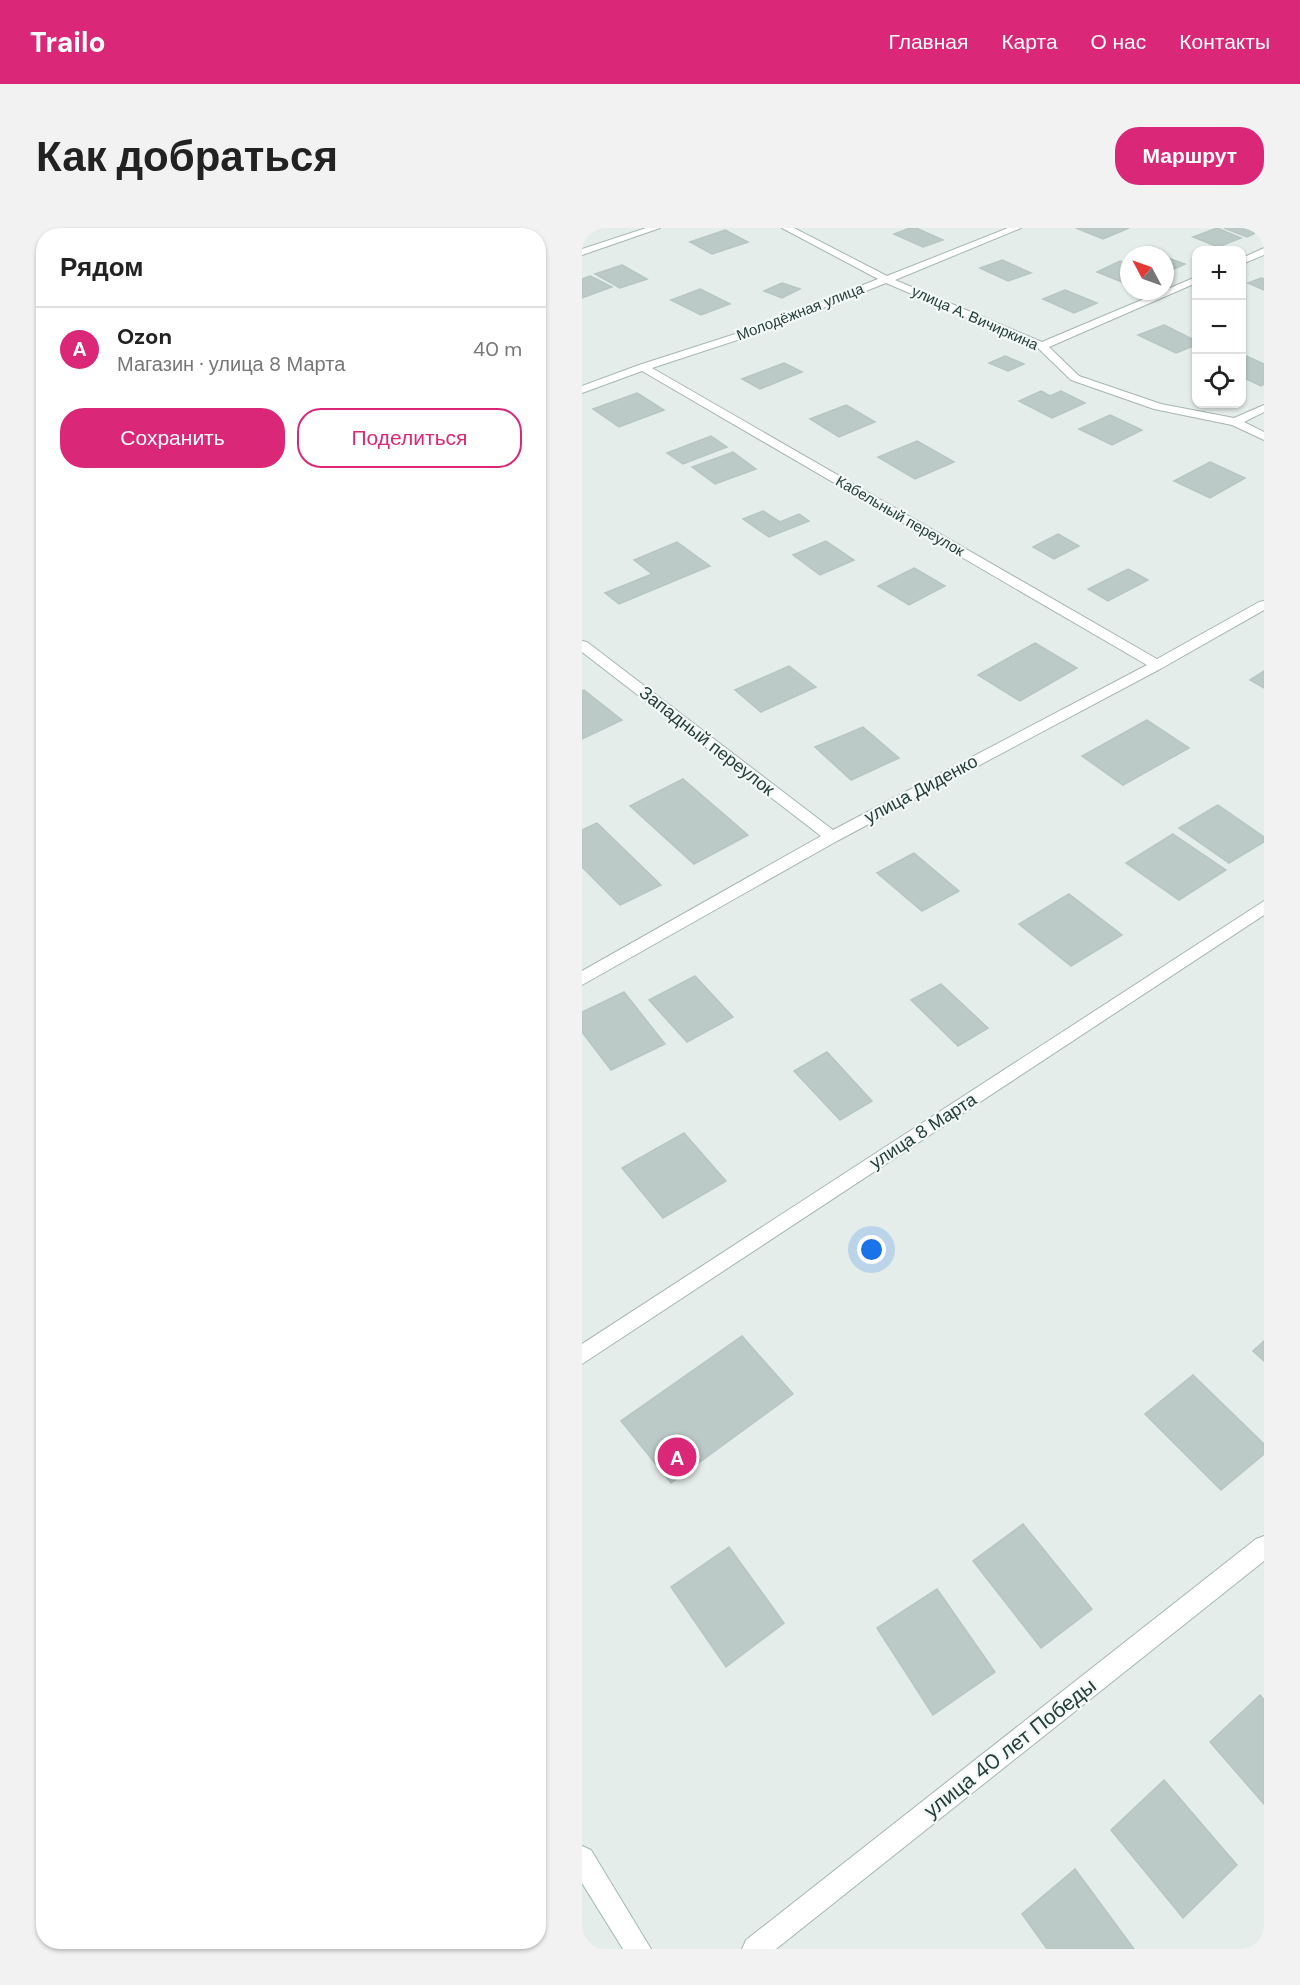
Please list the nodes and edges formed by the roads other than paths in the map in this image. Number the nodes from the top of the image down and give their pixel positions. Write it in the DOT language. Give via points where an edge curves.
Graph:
graph roads {
  1 [pos="655,228"];
  2 [pos="788,228"];
  3 [pos="1016,228"];
  4 [pos="1264,251"];
  5 [pos="582,252"];
  6 [pos="1246,259"];
  7 [pos="885,279"];
  8 [pos="1192,282"];
  9 [pos="1042,346"];
  10 [pos="643,367"];
  11 [pos="582,390"];
  12 [pos="1264,408"];
  13 [pos="1235,422"];
  14 [pos="1264,437"];
  15 [pos="1264,605"];
  16 [pos="582,645"];
  17 [pos="1157,665"];
  18 [pos="832,837"];
  19 [pos="1264,907"];
  20 [pos="582,979"];
  21 [pos="582,1355"];
  22 [pos="1264,1547"];
  23 [pos="582,1859"];
  24 [pos="638,1949"];
  25 [pos="755,1949"];
  1 -- 5 [label="street"];
  2 -- 7 [label="street, улица А. Вичиркина"];
  3 -- 7 [label="street, Молодёжная улица"];
  4 -- 6 [label="street"];
  7 -- 9 [label="street, улица А. Вичиркина"];
  7 -- 10 [label="street, Молодёжная улица" via="764,328"];
  8 -- 9 [label="street"];
  9 -- 13 [label="street, улица А. Вичиркина" via="1075,378 1158,407"];
  10 -- 11 [label="street, Молодёжная улица"];
  10 -- 17 [label="street, Кабельный переулок"];
  12 -- 13 [label="street"];
  13 -- 14 [label="street, улица А. Вичиркина"];
  15 -- 17 [label="street, улица Диденко"];
  16 -- 18 [label="street, Западный переулок"];
  17 -- 18 [label="street, улица Диденко"];
  18 -- 20 [label="street, улица Диденко"];
  19 -- 21 [label="street, улица 8 Марта"];
  22 -- 25 [label="street, улица 40 лет Победы"];
  23 -- 24 [label="street"];
}
